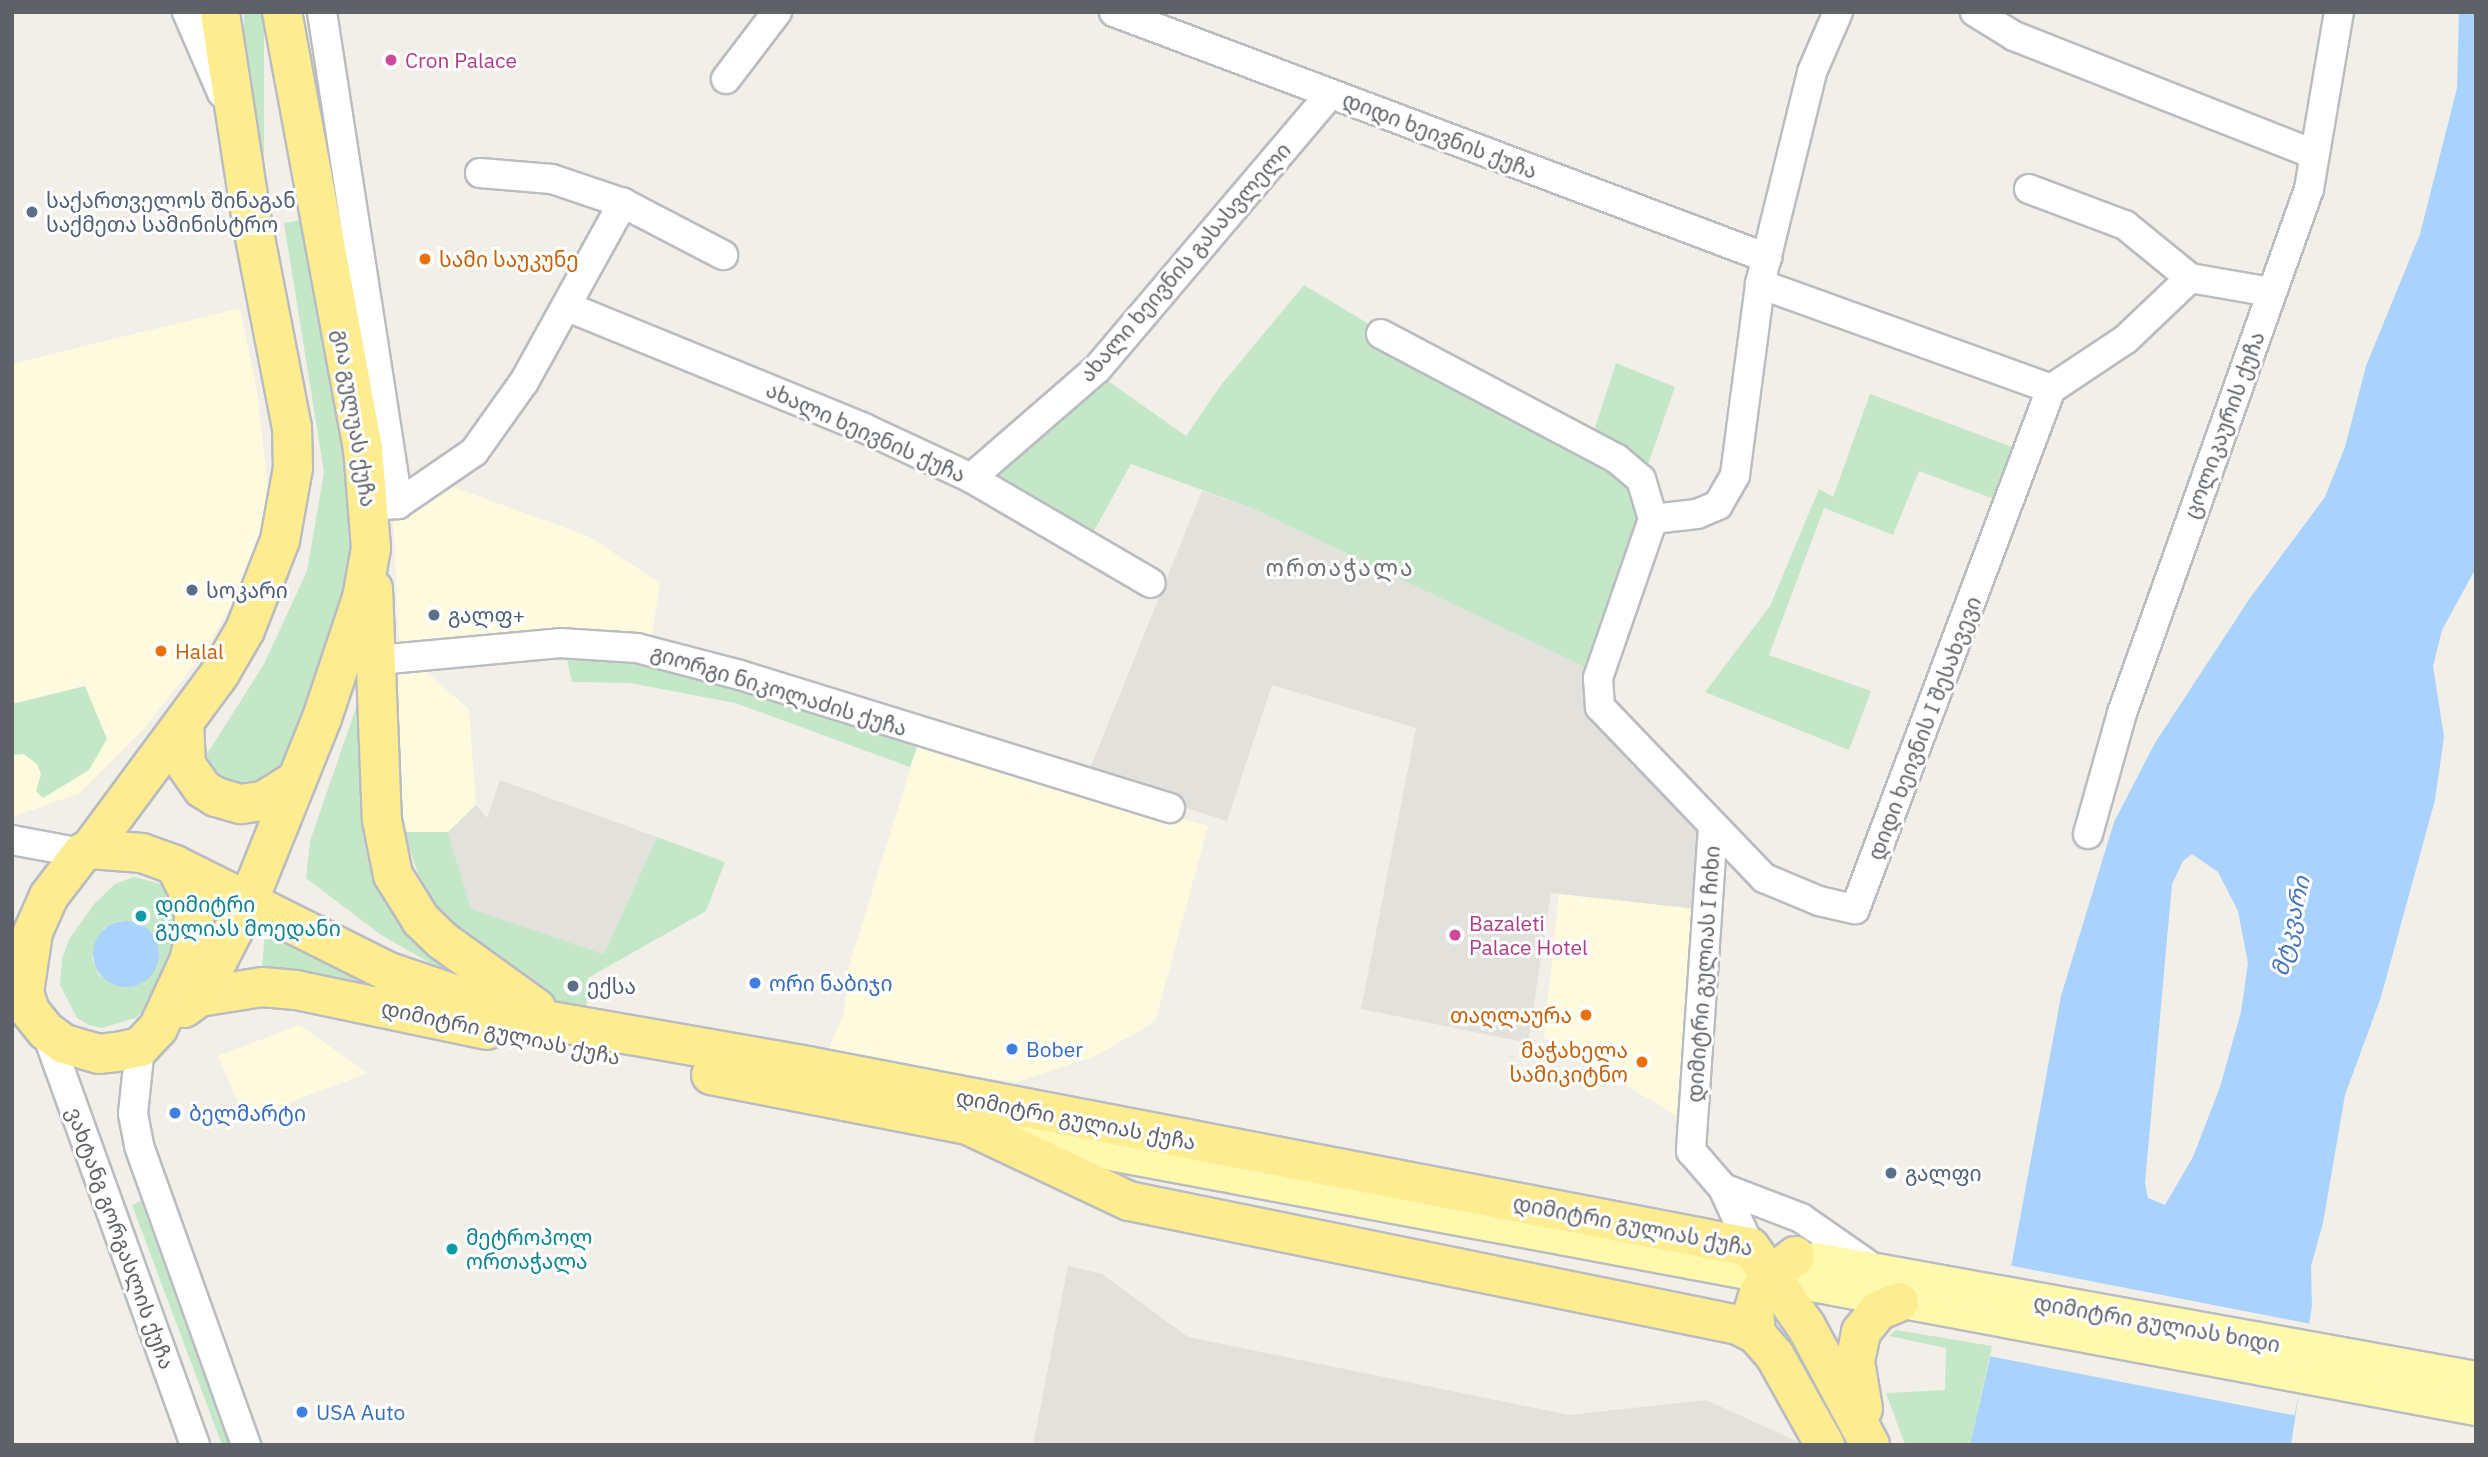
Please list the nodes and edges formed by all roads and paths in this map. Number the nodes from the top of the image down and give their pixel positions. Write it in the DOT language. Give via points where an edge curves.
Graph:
graph roads {
  1 [pos="187,12"];
  2 [pos="220,12"];
  3 [pos="282,12"];
  4 [pos="322,12"];
  5 [pos="777,12"];
  6 [pos="1114,12"];
  7 [pos="1838,12"];
  8 [pos="1975,12"];
  9 [pos="2339,12"];
  10 [pos="726,79"];
  11 [pos="1330,94"];
  12 [pos="236,125"];
  13 [pos="2314,154"];
  14 [pos="480,173"];
  15 [pos="2029,189"];
  16 [pos="623,203"];
  17 [pos="723,255"];
  18 [pos="1763,271"];
  19 [pos="2190,278"];
  20 [pos="2271,292"];
  21 [pos="568,307"];
  22 [pos="1381,334"];
  23 [pos="2051,389"];
  24 [pos="971,478"];
  25 [pos="384,505"];
  26 [pos="1653,519"];
  27 [pos="371,548"];
  28 [pos="1151,583"];
  29 [pos="378,660"];
  30 [pos="184,723"];
  31 [pos="297,780"];
  32 [pos="1170,808"];
  33 [pos="1713,827"];
  34 [pos="2088,834"];
  35 [pos="12,840"];
  36 [pos="86,851"];
  37 [pos="175,865"];
  38 [pos="248,902"];
  39 [pos="199,997"];
  40 [pos="29,1012"];
  41 [pos="562,1023"];
  42 [pos="149,1037"];
  43 [pos="968,1125"];
  44 [pos="1723,1188"];
  45 [pos="1772,1259"];
  46 [pos="1889,1287"];
  47 [pos="1999,1308"];
  48 [pos="1756,1334"];
  49 [pos="2310,1364"];
  50 [pos="2476,1380"];
  51 [pos="2476,1407"];
  52 [pos="1869,1440"];
  53 [pos="195,1445"];
  54 [pos="246,1445"];
  55 [pos="1825,1445"];
  1 -- 12 [label="street"];
  2 -- 12 [label="highway"];
  3 -- 25 [label="highway, გია გულუას ქუჩა"];
  4 -- 25 [label="street, გია გულუას ქუჩა"];
  5 -- 10 [label="street"];
  6 -- 11 [label="street, დიდი ხეივნის ქუჩა"];
  7 -- 18 [label="street" via="1812,72"];
  8 -- 13 [label="street" via="2014,36"];
  9 -- 13 [label="street, ცოლიკაურის ქუჩა"];
  11 -- 18 [label="street, დიდი ხეივნის ქუჩა"];
  11 -- 24 [label="street, ახალი ხეივნის გასასვლელი" via="1097,369"];
  12 -- 30 [label="highway" via="292,428 293,468 280,540 265,584 226,664"];
  13 -- 20 [label="street, ცოლიკაურის ქუჩა" via="2309,190"];
  14 -- 16 [label="street" via="552,179"];
  15 -- 19 [label="street" via="2125,225"];
  16 -- 17 [label="street"];
  16 -- 21 [label="street"];
  18 -- 23 [label="street, დიდი ხეივნის ქუჩა"];
  18 -- 26 [label="street" via="1735,475 1718,505 1697,514"];
  19 -- 20 [label="street"];
  19 -- 23 [label="street" via="2126,339"];
  20 -- 34 [label="street, ცოლიკაურის ქუჩა" via="2122,713"];
  21 -- 24 [label="street, ახალი ხეივნის ქუჩა" via="864,428"];
  21 -- 25 [label="street" via="524,382 474,452"];
  22 -- 26 [label="street" via="1617,459 1641,479"];
  23 -- 33 [label="street, დიდი ხეივნის I შესახვევი" via="1856,909 1819,901 1764,878"];
  24 -- 28 [label="street, ახალი ხეივნის ქუჩა"];
  25 -- 27 [label="highway, გია გულუას ქუჩა"];
  26 -- 33 [label="street, დიმიტრი გულიას I ჩიხი" via="1598,678 1600,707"];
  27 -- 29 [label="highway"];
  27 -- 31 [label="highway, გია გულუას ქუჩა" via="358,610"];
  29 -- 32 [label="street, გიორგი ნიკოლაძის ქუჩა" via="560,643 637,648 740,674"];
  29 -- 41 [label="highway" via="382,820 393,875 421,920 443,941 509,993"];
  30 -- 31 [label="highway" via="186,765 216,797 241,804 263,801"];
  30 -- 36 [label="highway"];
  31 -- 38 [label="highway, გია გულუას ქუჩა"];
  33 -- 44 [label="street, დიმიტრი გულიას I ჩიხი" via="1691,1151"];
  35 -- 36 [label="street"];
  36 -- 37 [label="highway" via="126,849"];
  36 -- 40 [label="highway" via="49,896 33,932 24,978"];
  37 -- 38 [label="highway, დიმიტრი გულიას ქუჩა"];
  37 -- 42 [label="highway" via="193,900 195,935 189,961"];
  38 -- 39 [label="highway, გია გულუას ქუჩა"];
  38 -- 41 [label="highway, დიმიტრი გულიას ქუჩა" via="432,989"];
  39 -- 42 [label="highway, გია გულუას ქუჩა"];
  39 -- 43 [label="highway, დიმიტრი გულიას ქუჩა" via="262,987 296,990"];
  40 -- 42 [label="highway" via="64,1044 91,1053"];
  40 -- 53 [label="street, ვახტანგ გორგასლის ქუჩა"];
  41 -- 45 [label="highway, დიმიტრი გულიას ქუჩა" via="807,1066"];
  42 -- 54 [label="street" via="132,1114 139,1146"];
  43 -- 45 [label="main road, დიმიტრი გულიას ქუჩა"];
  43 -- 48 [label="highway, დიმიტრი გულიას ქუჩა" via="1129,1201 1708,1316"];
  44 -- 45 [label="street"];
  44 -- 46 [label="street" via="1801,1218"];
  45 -- 46 [label="main road, დიმიტრი გულიას ქუჩა"];
  45 -- 48 [label="highway" via="1754,1309"];
  45 -- 52 [label="highway"];
  46 -- 47 [label="main road, დიმიტრი გულიას ქუჩა"];
  46 -- 52 [label="highway" via="1857,1348"];
  47 -- 49 [label="main road, დიმიტრი გულიას ხიდი"];
  48 -- 55 [label="highway" via="1775,1356"];
  49 -- 50 [label="main road"];
  49 -- 51 [label="main road"];
}
